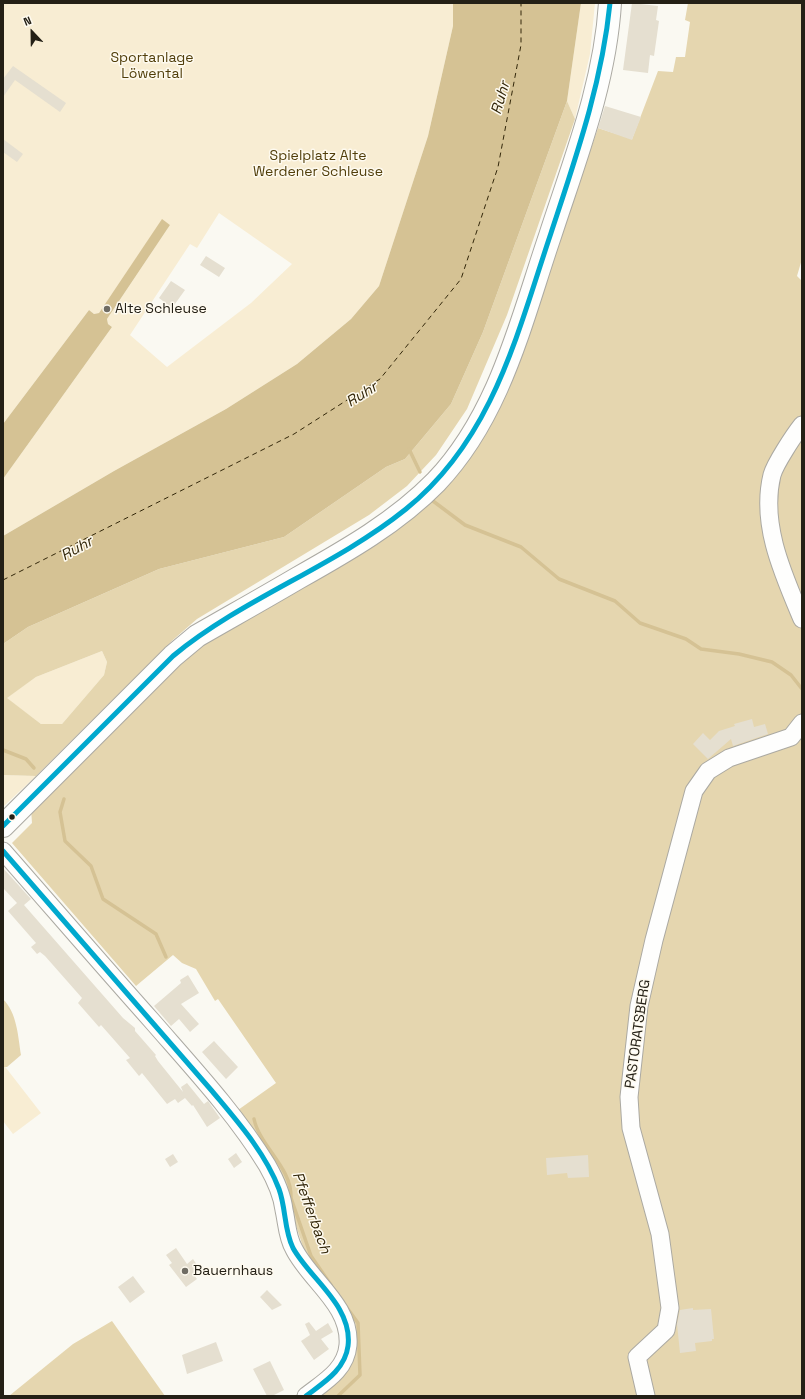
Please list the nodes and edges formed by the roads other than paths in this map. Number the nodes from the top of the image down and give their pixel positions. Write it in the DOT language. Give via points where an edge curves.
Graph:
graph roads {
  1 [pos="610,3"];
  2 [pos="802,425"];
  3 [pos="802,619"];
  4 [pos="802,723"];
  5 [pos="3,826"];
  6 [pos="3,851"];
  7 [pos="306,1396"];
  8 [pos="646,1396"];
  1 -- 5 [label="main road" via="608,37 586,128 505,369 483,416 457,457 418,498 359,542 197,636 173,656"];
  2 -- 3 [label="street" via="772,474 768,507 772,537 784,576"];
  4 -- 8 [label="street, PASTORATSBERG" via="791,737 729,758 708,771 694,791 652,947 639,1006 629,1111 635,1144 660,1234 670,1308 666,1330 637,1358"];
  6 -- 7 [label="street" via="205,1083 241,1127 274,1178 281,1194 288,1233 294,1250 334,1301 347,1330 347,1355 341,1366"];
}
